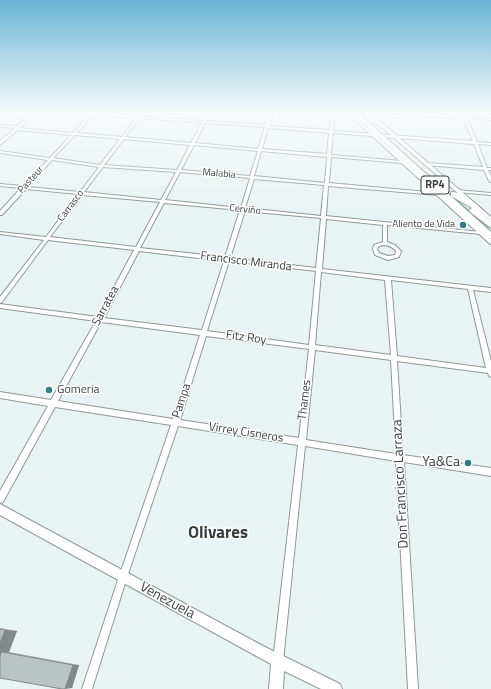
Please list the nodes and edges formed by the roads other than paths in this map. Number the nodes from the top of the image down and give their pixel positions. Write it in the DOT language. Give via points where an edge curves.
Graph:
graph roads {
  1 [pos="64,143"];
  2 [pos="118,143"];
  3 [pos="183,143"];
  4 [pos="261,143"];
  5 [pos="330,143"];
  6 [pos="382,143"];
  7 [pos="393,143"];
  8 [pos="395,143"];
  9 [pos="397,143"];
  10 [pos="476,143"];
  11 [pos="478,143"];
  12 [pos="193,144"];
  13 [pos="491,144"];
  14 [pos="259,150"];
  15 [pos="0,152"];
  16 [pos="401,154"];
  17 [pos="329,155"];
  18 [pos="50,158"];
  19 [pos="402,162"];
  20 [pos="426,164"];
  21 [pos="101,166"];
  22 [pos="488,169"];
  23 [pos="179,171"];
  24 [pos="424,175"];
  25 [pos="252,177"];
  26 [pos="491,181"];
  27 [pos="326,184"];
  28 [pos="0,185"];
  29 [pos="24,187"];
  30 [pos="80,193"];
  31 [pos="456,193"];
  32 [pos="438,194"];
  33 [pos="491,194"];
  34 [pos="162,201"];
  35 [pos="242,209"];
  36 [pos="0,214"];
  37 [pos="323,217"];
  38 [pos="488,220"];
  39 [pos="384,223"];
  40 [pos="489,232"];
  41 [pos="0,233"];
  42 [pos="46,239"];
  43 [pos="491,242"];
  44 [pos="385,243"];
  45 [pos="136,249"];
  46 [pos="226,259"];
  47 [pos="318,270"];
  48 [pos="388,279"];
  49 [pos="470,288"];
  50 [pos="491,290"];
  51 [pos="0,301"];
  52 [pos="0,306"];
  53 [pos="100,319"];
  54 [pos="204,332"];
  55 [pos="312,347"];
  56 [pos="394,358"];
  57 [pos="491,372"];
  58 [pos="0,396"];
  59 [pos="54,404"];
  60 [pos="176,422"];
  61 [pos="300,441"];
  62 [pos="400,456"];
  63 [pos="491,472"];
  64 [pos="0,499"];
  65 [pos="0,509"];
  66 [pos="123,577"];
  67 [pos="278,661"];
  68 [pos="87,689"];
  69 [pos="276,689"];
  70 [pos="335,689"];
  71 [pos="413,689"];
  1 -- 18 [label="street, Pasteur"];
  2 -- 21 [label="street, Carrasco"];
  3 -- 12 [label="street"];
  4 -- 14 [label="street, Pampa"];
  5 -- 17 [label="street, Thames"];
  6 -- 19 [label="street"];
  7 -- 16 [label="main road, RP4"];
  8 -- 31 [label="main road, RP4"];
  9 -- 20 [label="street"];
  10 -- 22 [label="street"];
  11 -- 13 [label="street"];
  12 -- 14 [label="street"];
  12 -- 23 [label="street, Sarratea"];
  14 -- 17 [label="street"];
  14 -- 25 [label="street, Pampa"];
  15 -- 18 [label="street, Malabia"];
  16 -- 19 [label="main road"];
  16 -- 24 [label="main road, RP4"];
  17 -- 19 [label="street"];
  17 -- 27 [label="street, Thames"];
  18 -- 21 [label="street, Malabia"];
  18 -- 29 [label="street, Pasteur"];
  19 -- 24 [label="main road"];
  19 -- 32 [label="street"];
  20 -- 22 [label="street"];
  20 -- 31 [label="street"];
  21 -- 23 [label="street, Malabia"];
  21 -- 30 [label="street, Carrasco"];
  22 -- 26 [label="street"];
  23 -- 25 [label="street, Malabia"];
  23 -- 34 [label="street, Sarratea"];
  24 -- 40 [label="main road, RP4"];
  25 -- 27 [label="street, Malabia"];
  25 -- 35 [label="street, Pampa"];
  27 -- 32 [label="street, Malabia"];
  27 -- 37 [label="street, Thames"];
  28 -- 29 [label="street, Cerviño"];
  29 -- 30 [label="street, Cerviño"];
  29 -- 36 [label="street, Pasteur"];
  30 -- 34 [label="street, Cerviño"];
  30 -- 42 [label="street, Carrasco"];
  31 -- 33 [label="street"];
  31 -- 38 [label="main road, RP4"];
  31 -- 38 [label="main road" via="477,208"];
  32 -- 40 [label="street"];
  34 -- 35 [label="street, Cerviño"];
  34 -- 45 [label="street, Sarratea"];
  35 -- 37 [label="street, Cerviño"];
  35 -- 46 [label="street, Pampa"];
  37 -- 39 [label="street, Cerviño"];
  37 -- 47 [label="street, Thames"];
  38 -- 40 [label="main road, RP4"];
  39 -- 40 [label="street, Cerviño"];
  39 -- 44 [label="street"];
  40 -- 43 [label="street"];
  41 -- 42 [label="street, Francisco Miranda"];
  42 -- 45 [label="street, Francisco Miranda"];
  42 -- 51 [label="street, Carrasco"];
  45 -- 46 [label="street, Francisco Miranda"];
  45 -- 53 [label="street, Sarratea"];
  46 -- 47 [label="street, Francisco Miranda"];
  46 -- 54 [label="street, Pampa"];
  47 -- 48 [label="street, Francisco Miranda"];
  47 -- 55 [label="street, Thames"];
  48 -- 49 [label="street, Francisco Miranda"];
  48 -- 56 [label="street, Don Francisco Larraza"];
  49 -- 50 [label="street, Francisco Miranda"];
  49 -- 57 [label="street"];
  52 -- 53 [label="street, Fitz Roy"];
  53 -- 54 [label="street, Fitz Roy"];
  53 -- 59 [label="street, Sarratea"];
  54 -- 55 [label="street, Fitz Roy"];
  54 -- 60 [label="street, Pampa"];
  55 -- 56 [label="street, Fitz Roy"];
  55 -- 61 [label="street, Thames"];
  56 -- 57 [label="street, Fitz Roy"];
  56 -- 62 [label="street, Don Francisco Larraza"];
  58 -- 59 [label="street, Virrey Cisneros"];
  59 -- 60 [label="street, Virrey Cisneros"];
  59 -- 64 [label="street, Sarratea"];
  60 -- 61 [label="street, Virrey Cisneros"];
  60 -- 66 [label="street, Pampa"];
  61 -- 62 [label="street, Virrey Cisneros"];
  61 -- 67 [label="street, Thames"];
  62 -- 63 [label="street, Virrey Cisneros"];
  62 -- 71 [label="street, Don Francisco Larraza"];
  65 -- 66 [label="street, Venezuela"];
  66 -- 67 [label="street, Venezuela"];
  66 -- 68 [label="street, Pampa"];
  67 -- 69 [label="street, Thames"];
  67 -- 70 [label="street, Venezuela"];
}
